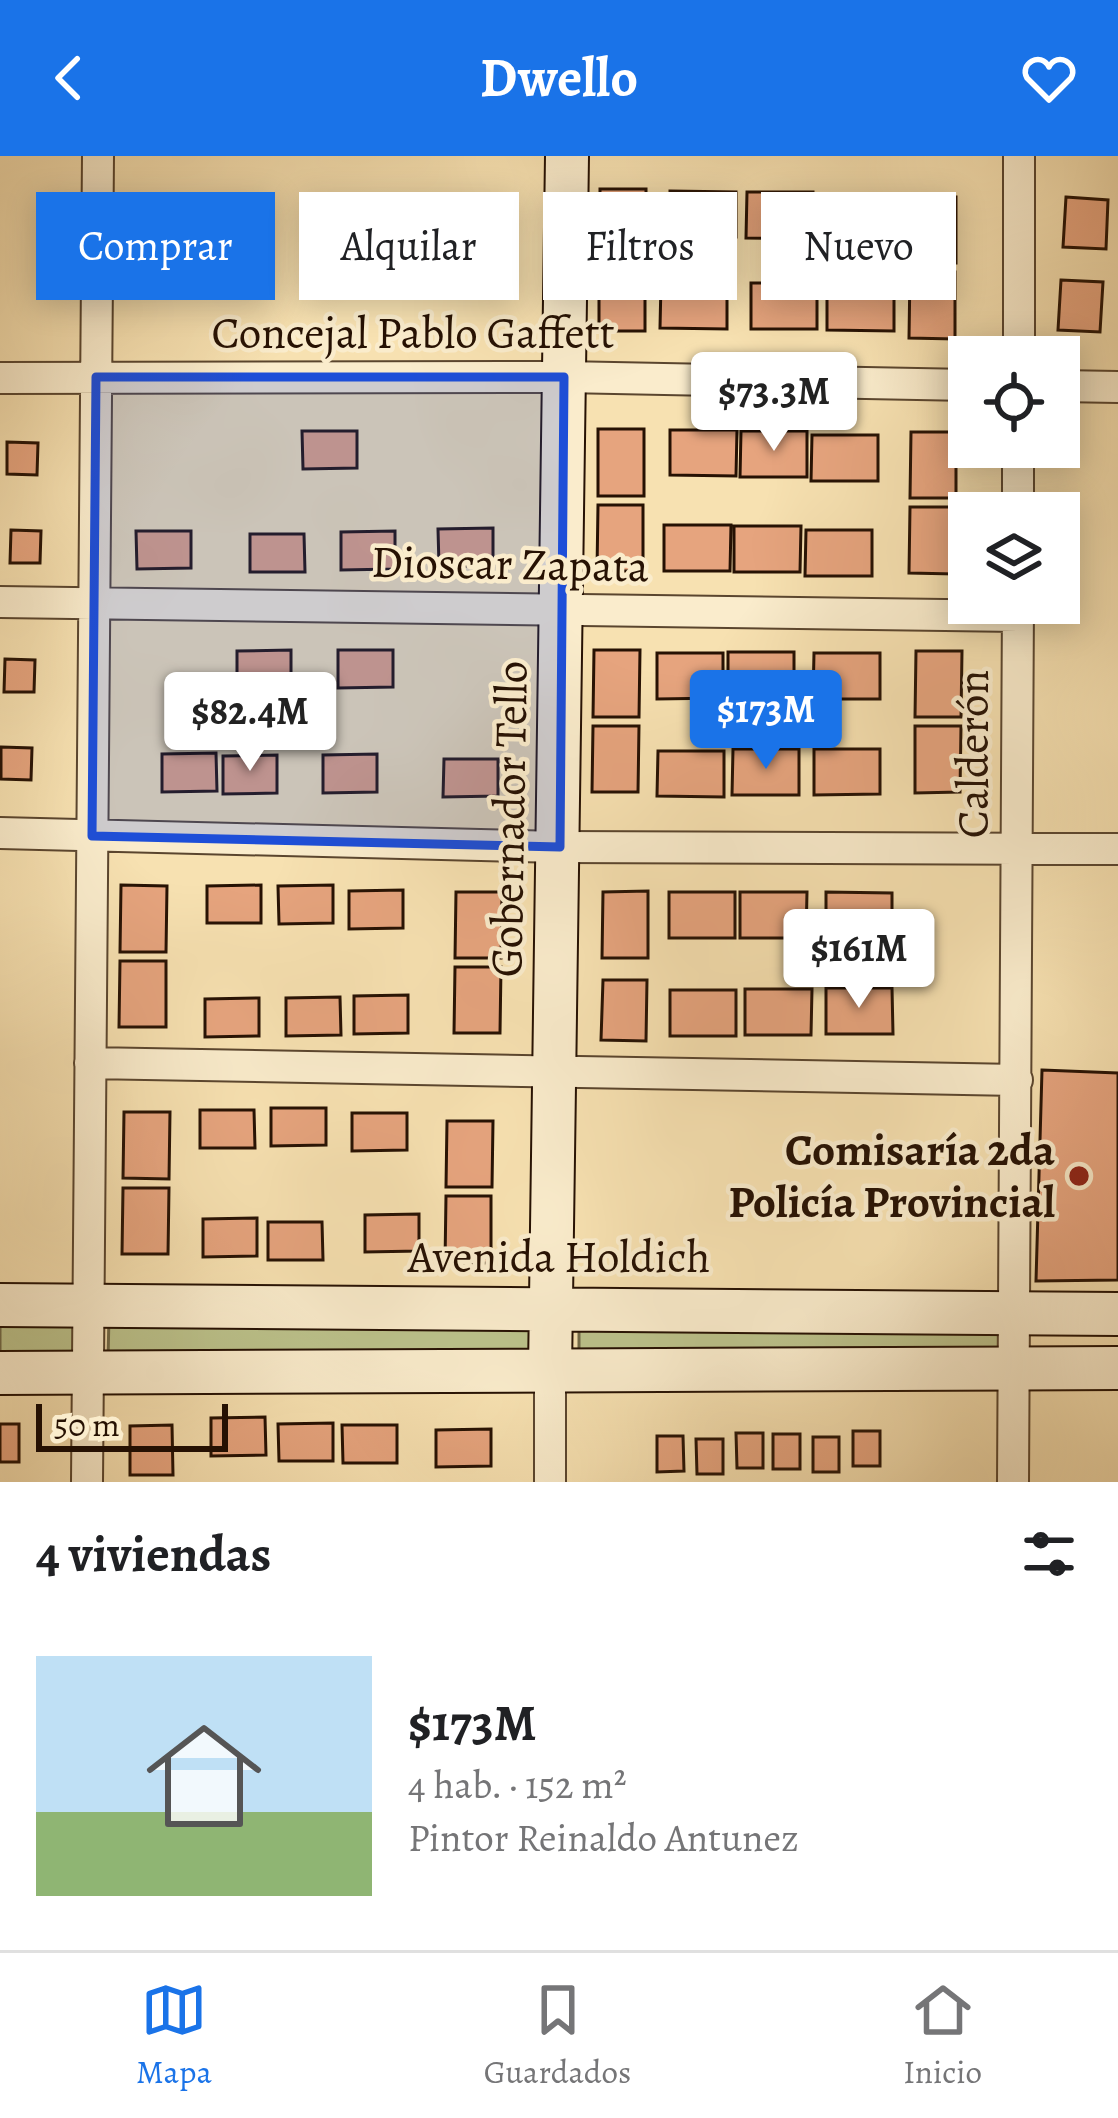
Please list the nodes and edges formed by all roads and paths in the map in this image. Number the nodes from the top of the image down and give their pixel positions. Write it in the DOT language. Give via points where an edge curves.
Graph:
graph roads {
  1 [pos="98,156"];
  2 [pos="567,156"];
  3 [pos="1019,156"];
  4 [pos="1019,336"];
  5 [pos="96,377"];
  6 [pos="564,377"];
  7 [pos="0,378"];
  8 [pos="948,386"];
  9 [pos="1080,386"];
  10 [pos="1118,386"];
  11 [pos="0,602"];
  12 [pos="94,603"];
  13 [pos="562,609"];
  14 [pos="948,609"];
  15 [pos="1018,624"];
  16 [pos="0,833"];
  17 [pos="92,836"];
  18 [pos="560,847"];
  19 [pos="1017,847"];
  20 [pos="1118,849"];
  21 [pos="90,1063"];
  22 [pos="557,1070"];
  23 [pos="1016,1080"];
  24 [pos="0,1306"];
  25 [pos="88,1306"];
  26 [pos="555,1307"];
  27 [pos="1016,1313"];
  28 [pos="1118,1314"];
  29 [pos="1118,1368"];
  30 [pos="1014,1369"];
  31 [pos="550,1371"];
  32 [pos="0,1372"];
  33 [pos="88,1372"];
  34 [pos="87,1482"];
  35 [pos="550,1482"];
  36 [pos="1013,1482"];
  1 -- 5 [label="street"];
  2 -- 6 [label="street, Gobernador Tello"];
  3 -- 4 [label="street"];
  5 -- 6 [label="street, Concejal Pablo Gaffett"];
  5 -- 7 [label="street, Concejal Pablo Gaffett"];
  5 -- 12 [label="street"];
  6 -- 8 [label="street, Concejal Pablo Gaffett"];
  6 -- 13 [label="street, Gobernador Tello"];
  9 -- 10 [label="street"];
  11 -- 12 [label="street, Dioscar Zapata"];
  12 -- 13 [label="street, Dioscar Zapata"];
  12 -- 17 [label="street"];
  13 -- 14 [label="street, Dioscar Zapata"];
  13 -- 18 [label="street, Gobernador Tello"];
  15 -- 19 [label="street, Calderón"];
  16 -- 17 [label="street"];
  17 -- 18 [label="street"];
  17 -- 21 [label="street"];
  18 -- 19 [label="street"];
  18 -- 22 [label="street, Gobernador Tello"];
  19 -- 20 [label="street"];
  19 -- 23 [label="street, Calderón"];
  21 -- 22 [label="street"];
  21 -- 25 [label="street"];
  22 -- 23 [label="street"];
  22 -- 26 [label="street, Gobernador Tello"];
  23 -- 27 [label="street, Calderón"];
  24 -- 25 [label="street, Avenida Holdich"];
  25 -- 26 [label="street, Avenida Holdich"];
  25 -- 33 [label="street"];
  26 -- 27 [label="street, Avenida Holdich"];
  26 -- 31 [label="street, Gobernador Tello"];
  27 -- 28 [label="street, Avenida Holdich"];
  27 -- 30 [label="street, Calderón"];
  29 -- 30 [label="street"];
  30 -- 31 [label="street"];
  30 -- 36 [label="street, Calderón"];
  31 -- 33 [label="street"];
  31 -- 35 [label="street, Gobernador Tello"];
  32 -- 33 [label="street"];
  33 -- 34 [label="street"];
}
